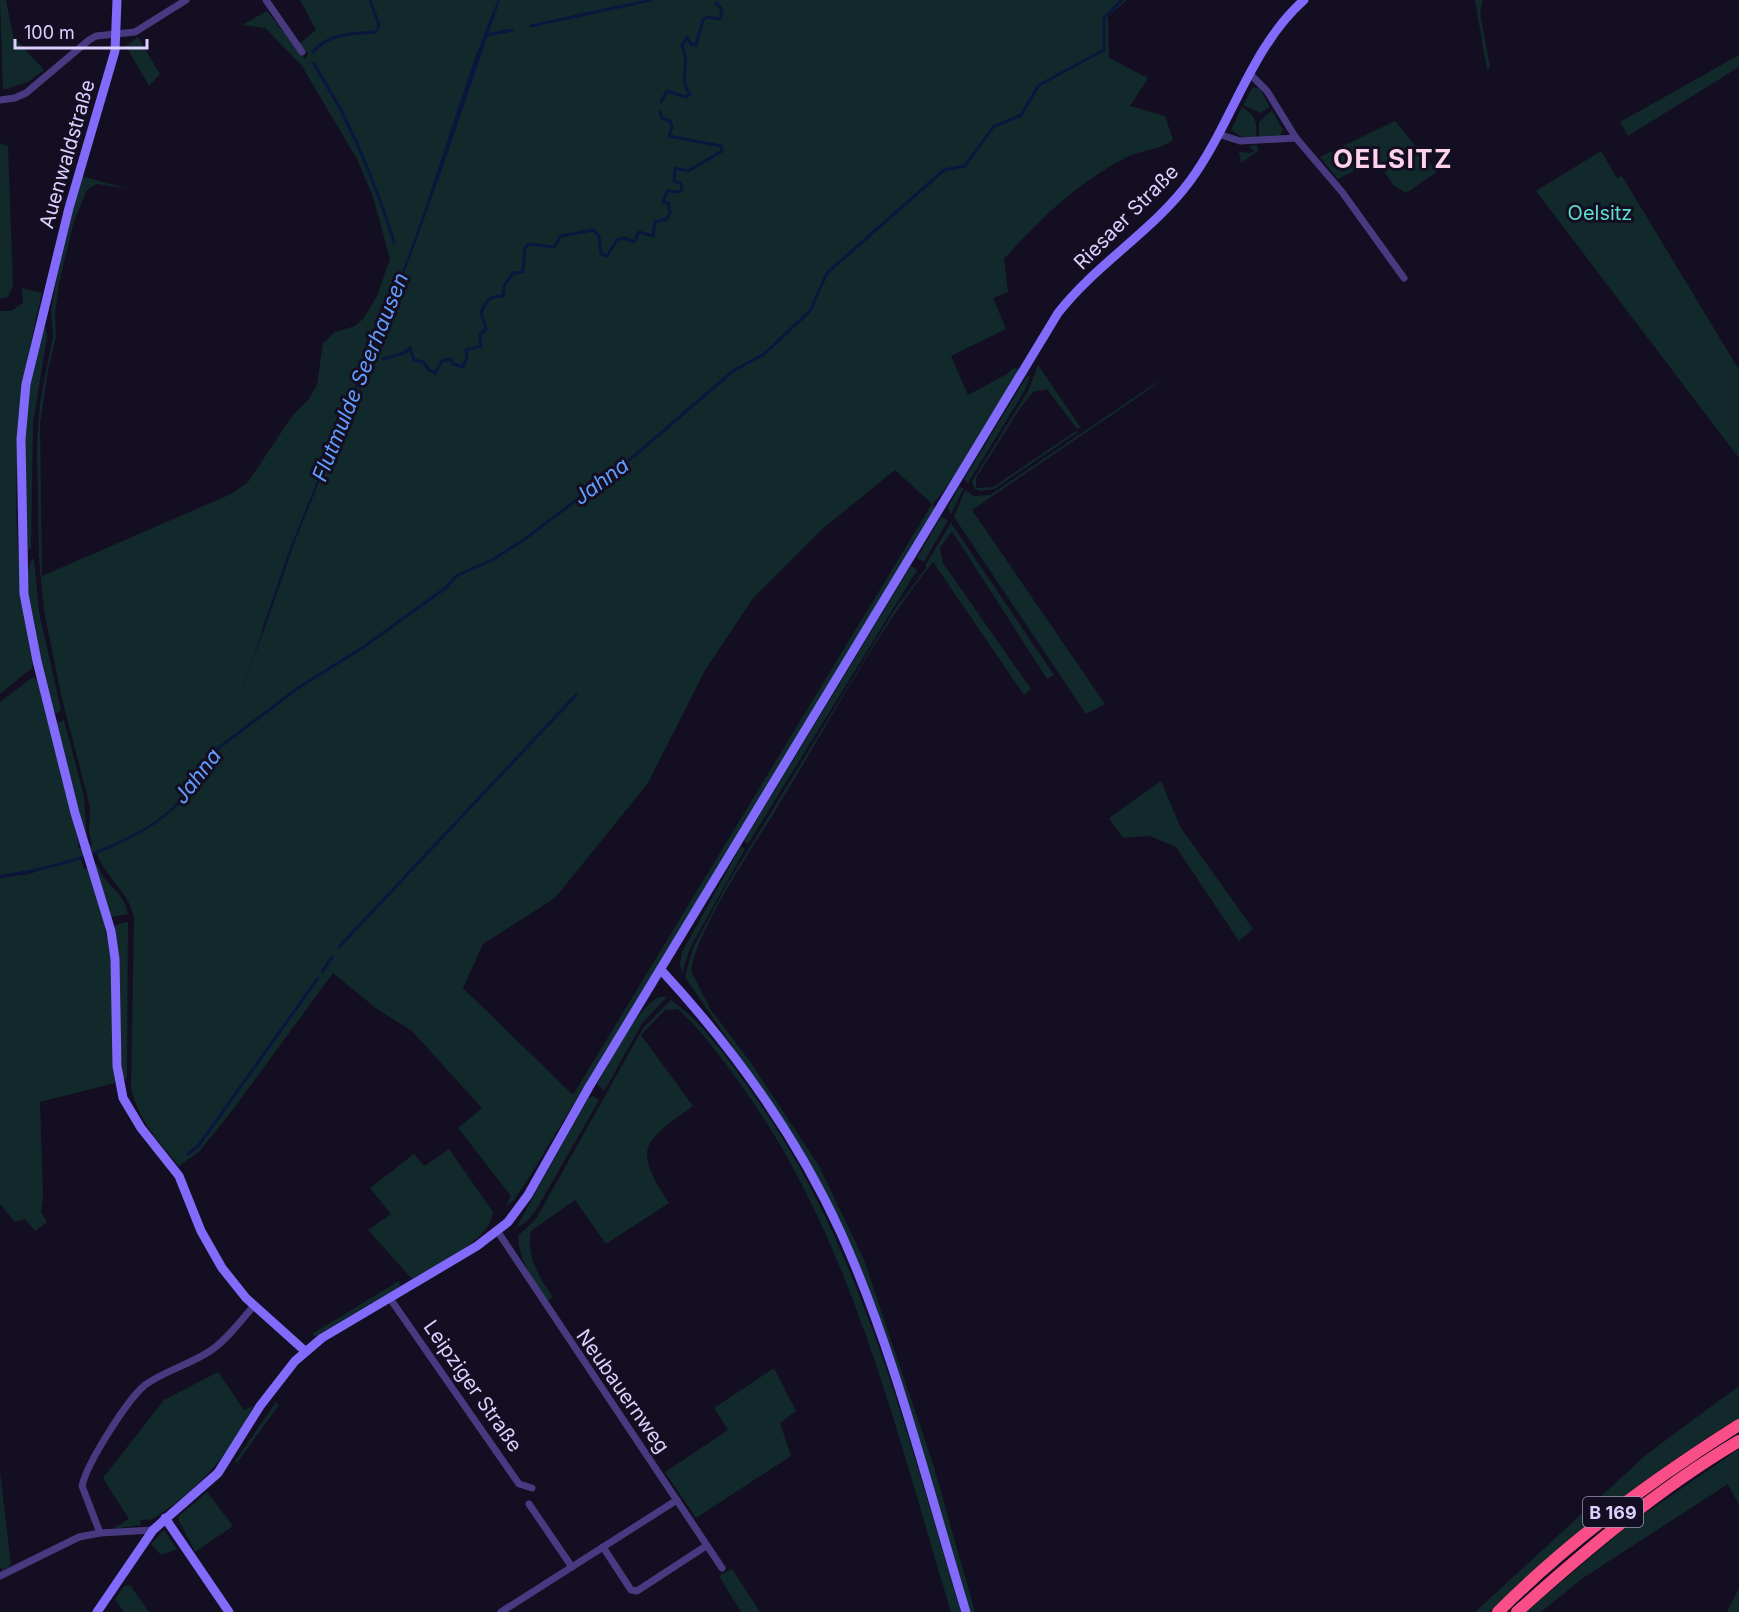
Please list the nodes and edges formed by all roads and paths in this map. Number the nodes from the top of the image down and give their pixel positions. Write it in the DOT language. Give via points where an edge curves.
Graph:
graph roads {
  1 [pos="117,0"];
  2 [pos="186,0"];
  3 [pos="266,0"];
  4 [pos="1304,0"];
  5 [pos="116,36"];
  6 [pos="302,52"];
  7 [pos="1250,74"];
  8 [pos="0,100"];
  9 [pos="1218,134"];
  10 [pos="1296,138"];
  11 [pos="1404,278"];
  12 [pos="662,971"];
  13 [pos="498,1232"];
  14 [pos="389,1297"];
  15 [pos="254,1306"];
  16 [pos="305,1351"];
  17 [pos="1739,1425"];
  18 [pos="1739,1441"];
  19 [pos="532,1488"];
  20 [pos="677,1500"];
  21 [pos="529,1504"];
  22 [pos="165,1518"];
  23 [pos="153,1530"];
  24 [pos="100,1533"];
  25 [pos="603,1546"];
  26 [pos="706,1546"];
  27 [pos="572,1566"];
  28 [pos="722,1568"];
  29 [pos="0,1576"];
  30 [pos="97,1612"];
  31 [pos="229,1612"];
  32 [pos="501,1612"];
  33 [pos="966,1612"];
  34 [pos="1498,1612"];
  35 [pos="1517,1612"];
  1 -- 5 [label="street, Auenwaldstraße"];
  2 -- 5 [label="street" via="135,32"];
  3 -- 6 [label="street"];
  4 -- 7 [label="street, Riesaer Straße" via="1285,20"];
  5 -- 8 [label="street, Auenwaldstraße" via="89,39 26,93"];
  5 -- 15 [label="street, Auenwaldstraße" via="116,51 50,282 22,409 22,572 35,653 113,941 120,1088 141,1128 179,1176 201,1231 222,1268"];
  7 -- 9 [label="street, Riesaer Straße"];
  7 -- 10 [label="street" via="1267,92"];
  9 -- 10 [label="street" via="1240,141"];
  9 -- 12 [label="street, Riesaer Straße" via="1193,177 1168,206 1066,302"];
  10 -- 11 [label="street" via="1342,192"];
  12 -- 13 [label="street, Riesaer Straße" via="519,1209"];
  12 -- 33 [label="street" via="702,1017 783,1129 839,1230 890,1365"];
  13 -- 14 [label="street"];
  13 -- 20 [label="street, Neubauernweg"];
  14 -- 16 [label="street"];
  14 -- 19 [label="street, Leipziger Straße" via="519,1484"];
  15 -- 16 [label="street"];
  15 -- 24 [label="street" via="210,1351 143,1387 127,1404 82,1486"];
  16 -- 22 [label="street" via="266,1397 218,1473"];
  17 -- 34 [label="highway, B 169" via="1652,1481"];
  18 -- 35 [label="highway, B 169" via="1656,1496 1577,1558"];
  20 -- 25 [label="street"];
  20 -- 26 [label="street, Neubauernweg"];
  21 -- 27 [label="street"];
  22 -- 23 [label="street"];
  22 -- 31 [label="street"];
  23 -- 24 [label="street"];
  23 -- 30 [label="street"];
  24 -- 29 [label="street" via="79,1537"];
  25 -- 26 [label="street" via="631,1590 637,1592"];
  25 -- 27 [label="street"];
  26 -- 28 [label="street, Neubauernweg"];
  27 -- 32 [label="street"];
}
